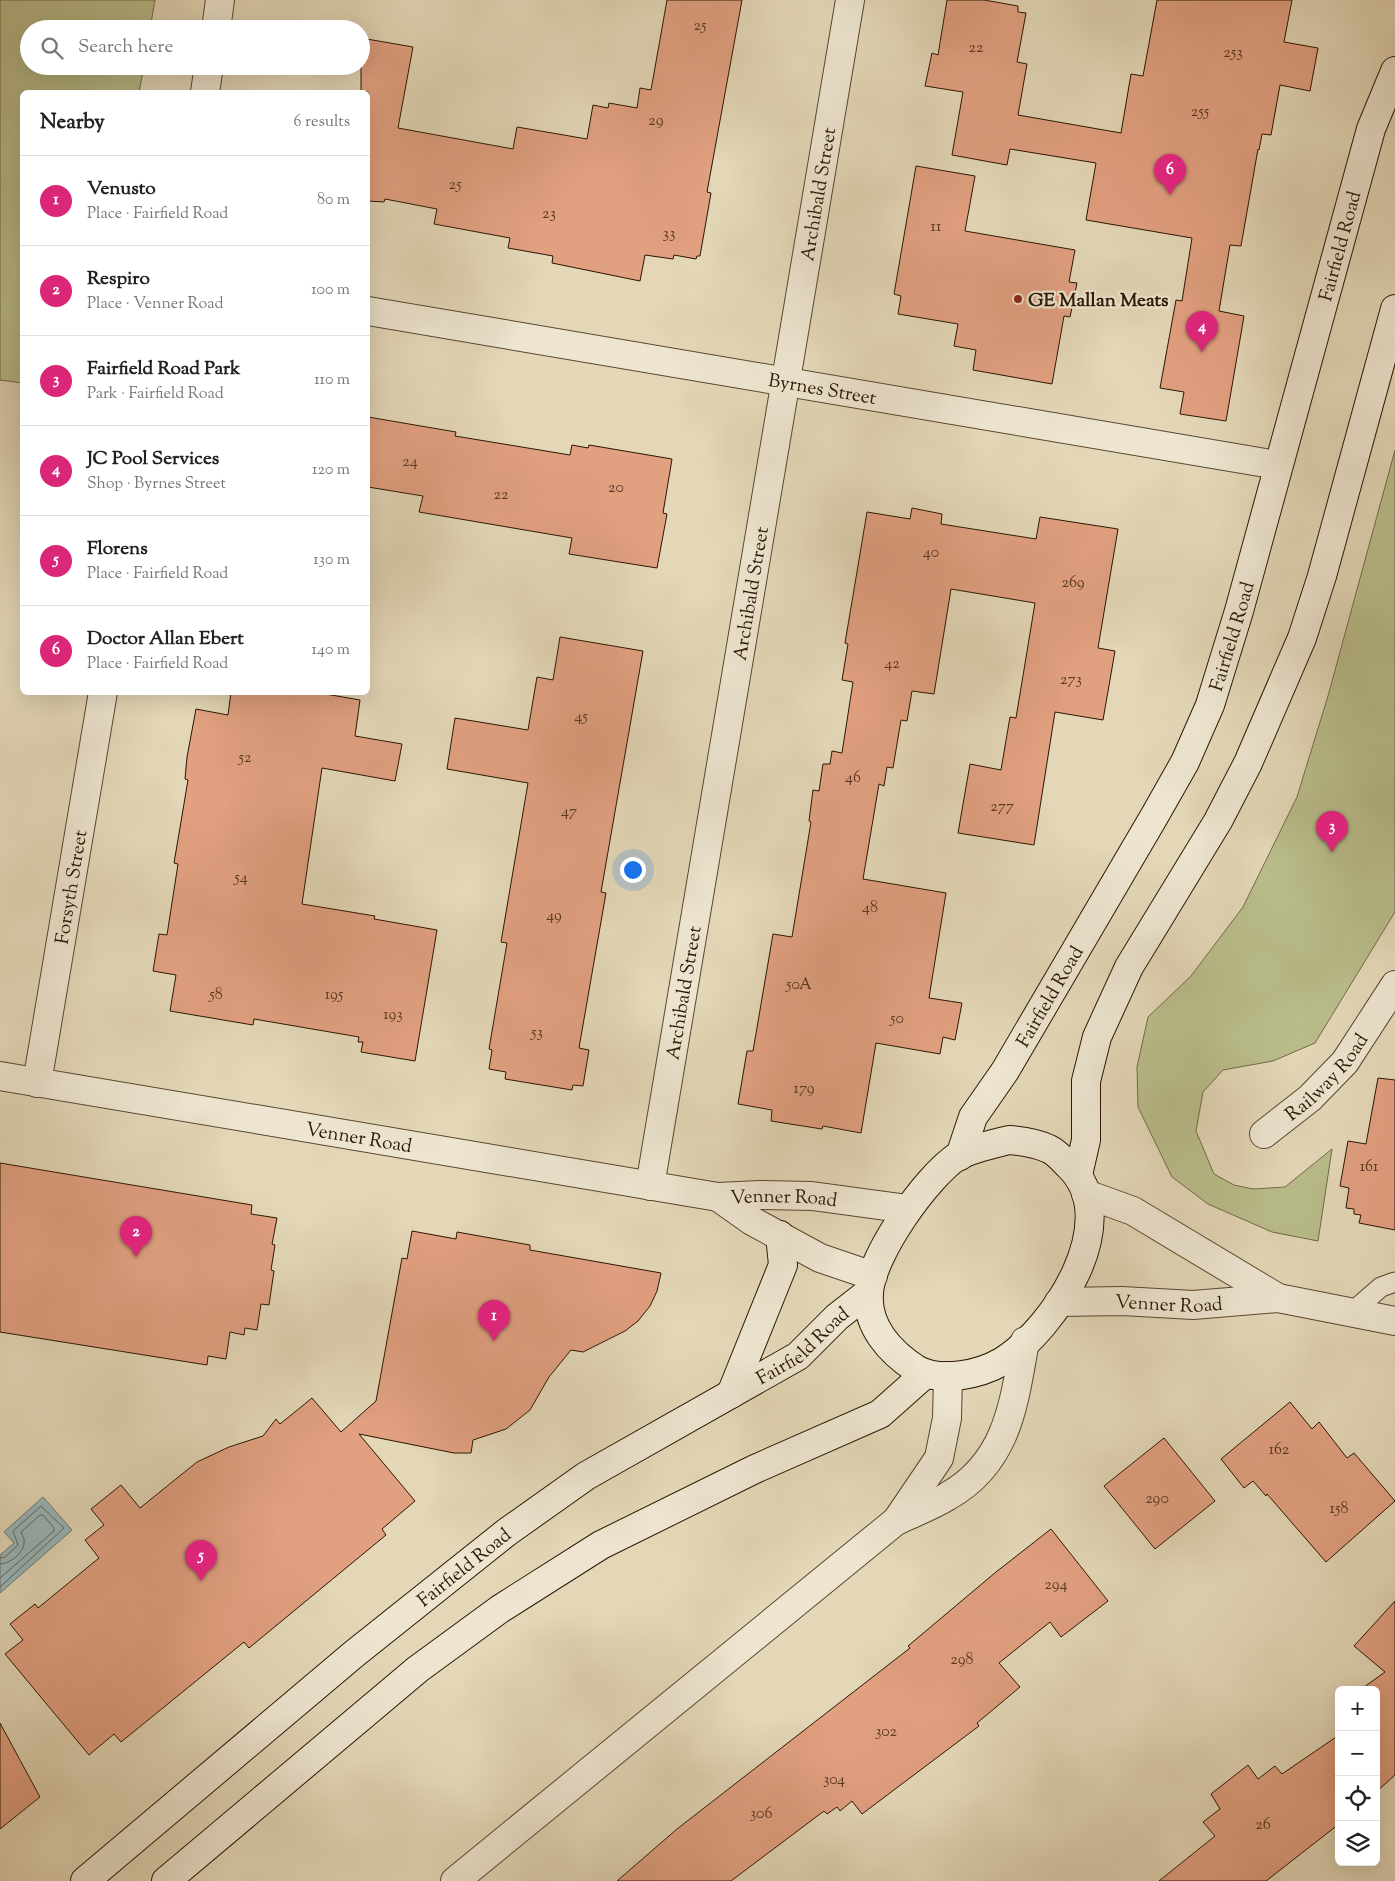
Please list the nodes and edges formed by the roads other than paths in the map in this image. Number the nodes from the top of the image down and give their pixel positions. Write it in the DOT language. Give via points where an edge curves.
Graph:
graph roads {
  1 [pos="220,0"];
  2 [pos="850,0"];
  3 [pos="217,20"];
  4 [pos="1395,71"];
  5 [pos="208,75"];
  6 [pos="205,90"];
  7 [pos="1395,309"];
  8 [pos="370,312"];
  9 [pos="786,382"];
  10 [pos="1277,465"];
  11 [pos="103,695"];
  12 [pos="1395,985"];
  13 [pos="0,1076"];
  14 [pos="37,1083"];
  15 [pos="1264,1134"];
  16 [pos="960,1156"];
  17 [pos="1082,1184"];
  18 [pos="650,1186"];
  19 [pos="718,1197"];
  20 [pos="908,1209"];
  21 [pos="780,1235"];
  22 [pos="1395,1282"];
  23 [pos="871,1284"];
  24 [pos="1278,1298"];
  25 [pos="1059,1302"];
  26 [pos="1351,1313"];
  27 [pos="1395,1321"];
  28 [pos="1024,1342"];
  29 [pos="937,1375"];
  30 [pos="732,1394"];
  31 [pos="896,1521"];
  32 [pos="86,1881"];
  33 [pos="166,1881"];
  34 [pos="455,1881"];
  1 -- 3 [label="street"];
  2 -- 9 [label="street, Archibald Street"];
  4 -- 10 [label="street, Fairfield Road" via="1372,129"];
  5 -- 6 [label="street"];
  7 -- 17 [label="street" via="1302,638 1244,771 1218,821 1128,968 1097,1037 1086,1081"];
  8 -- 9 [label="street, Byrnes Street"];
  9 -- 10 [label="street, Byrnes Street"];
  9 -- 18 [label="street, Archibald Street"];
  10 -- 16 [label="street, Fairfield Road" via="1210,705 1186,762 1005,1071 973,1117"];
  11 -- 14 [label="street, Forsyth Street"];
  12 -- 15 [label="street, Railway Road" via="1344,1062 1310,1098"];
  13 -- 14 [label="street, Venner Road"];
  14 -- 18 [label="street, Venner Road"];
  16 -- 17 [label="street" via="1009,1140 1031,1142 1052,1149"];
  16 -- 20 [label="street" via="936,1173"];
  17 -- 24 [label="street, Venner Road" via="1134,1211"];
  17 -- 25 [label="street" via="1091,1217 1088,1242"];
  18 -- 19 [label="street, Venner Road"];
  19 -- 20 [label="street, Venner Road" via="812,1196"];
  19 -- 21 [label="street, Venner Road" via="752,1221"];
  20 -- 23 [label="street" via="880,1258"];
  21 -- 23 [label="street, Venner Road"];
  21 -- 30 [label="street" via="784,1265"];
  22 -- 26 [label="lane" via="1381,1287"];
  23 -- 29 [label="street" via="870,1314 883,1340 901,1359"];
  23 -- 30 [label="street, Fairfield Road" via="798,1356"];
  24 -- 25 [label="street, Venner Road" via="1193,1305"];
  24 -- 26 [label="street, Venner Road"];
  25 -- 28 [label="street"];
  26 -- 27 [label="street, Venner Road"];
  28 -- 29 [label="street" via="1002,1361 976,1372"];
  28 -- 31 [label="street" via="1015,1400 997,1449 982,1470 949,1496"];
  29 -- 31 [label="street" via="948,1418 939,1458"];
  29 -- 33 [label="street" via="880,1414 755,1469 600,1545 500,1609 418,1669"];
  30 -- 32 [label="street, Fairfield Road" via="586,1476 507,1532 354,1654"];
  31 -- 34 [label="street"];
}
